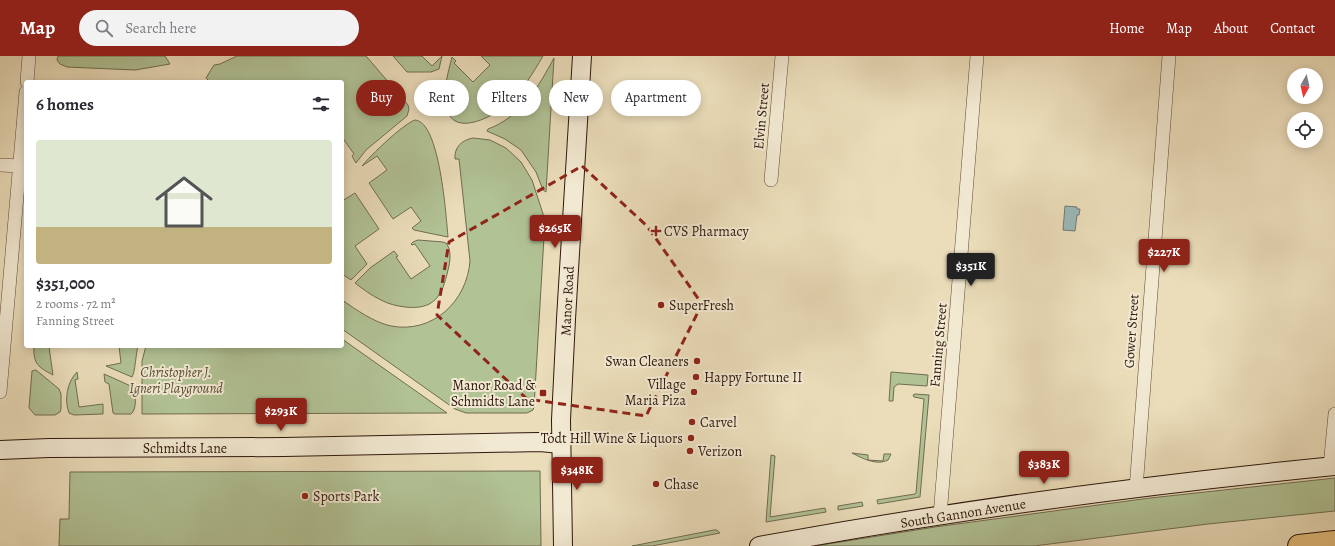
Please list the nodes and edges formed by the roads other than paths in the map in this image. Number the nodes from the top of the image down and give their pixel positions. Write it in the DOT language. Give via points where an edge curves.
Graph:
graph roads {
  1 [pos="29,56"];
  2 [pos="582,56"];
  3 [pos="782,56"];
  4 [pos="977,56"];
  5 [pos="1169,56"];
  6 [pos="27,80"];
  7 [pos="24,117"];
  8 [pos="0,166"];
  9 [pos="20,166"];
  10 [pos="771,180"];
  11 [pos="0,392"];
  12 [pos="1335,414"];
  13 [pos="561,444"];
  14 [pos="0,450"];
  15 [pos="1333,466"];
  16 [pos="1136,489"];
  17 [pos="940,516"];
  18 [pos="1335,542"];
  19 [pos="563,546"];
  20 [pos="759,546"];
  21 [pos="1299,546"];
  1 -- 6 [label="street"];
  2 -- 13 [label="street, Manor Road"];
  3 -- 10 [label="street, Elvin Street"];
  4 -- 17 [label="street, Fanning Street"];
  5 -- 16 [label="street, Gower Street"];
  7 -- 9 [label="street"];
  8 -- 9 [label="street"];
  9 -- 11 [label="street"];
  12 -- 15 [label="street"];
  13 -- 14 [label="street, Schmidts Lane" via="540,442"];
  13 -- 19 [label="street, Manor Road"];
  15 -- 16 [label="street, South Gannon Avenue"];
  16 -- 17 [label="street, South Gannon Avenue"];
  17 -- 20 [label="street, South Gannon Avenue"];
  18 -- 21 [label="highway"];
}
